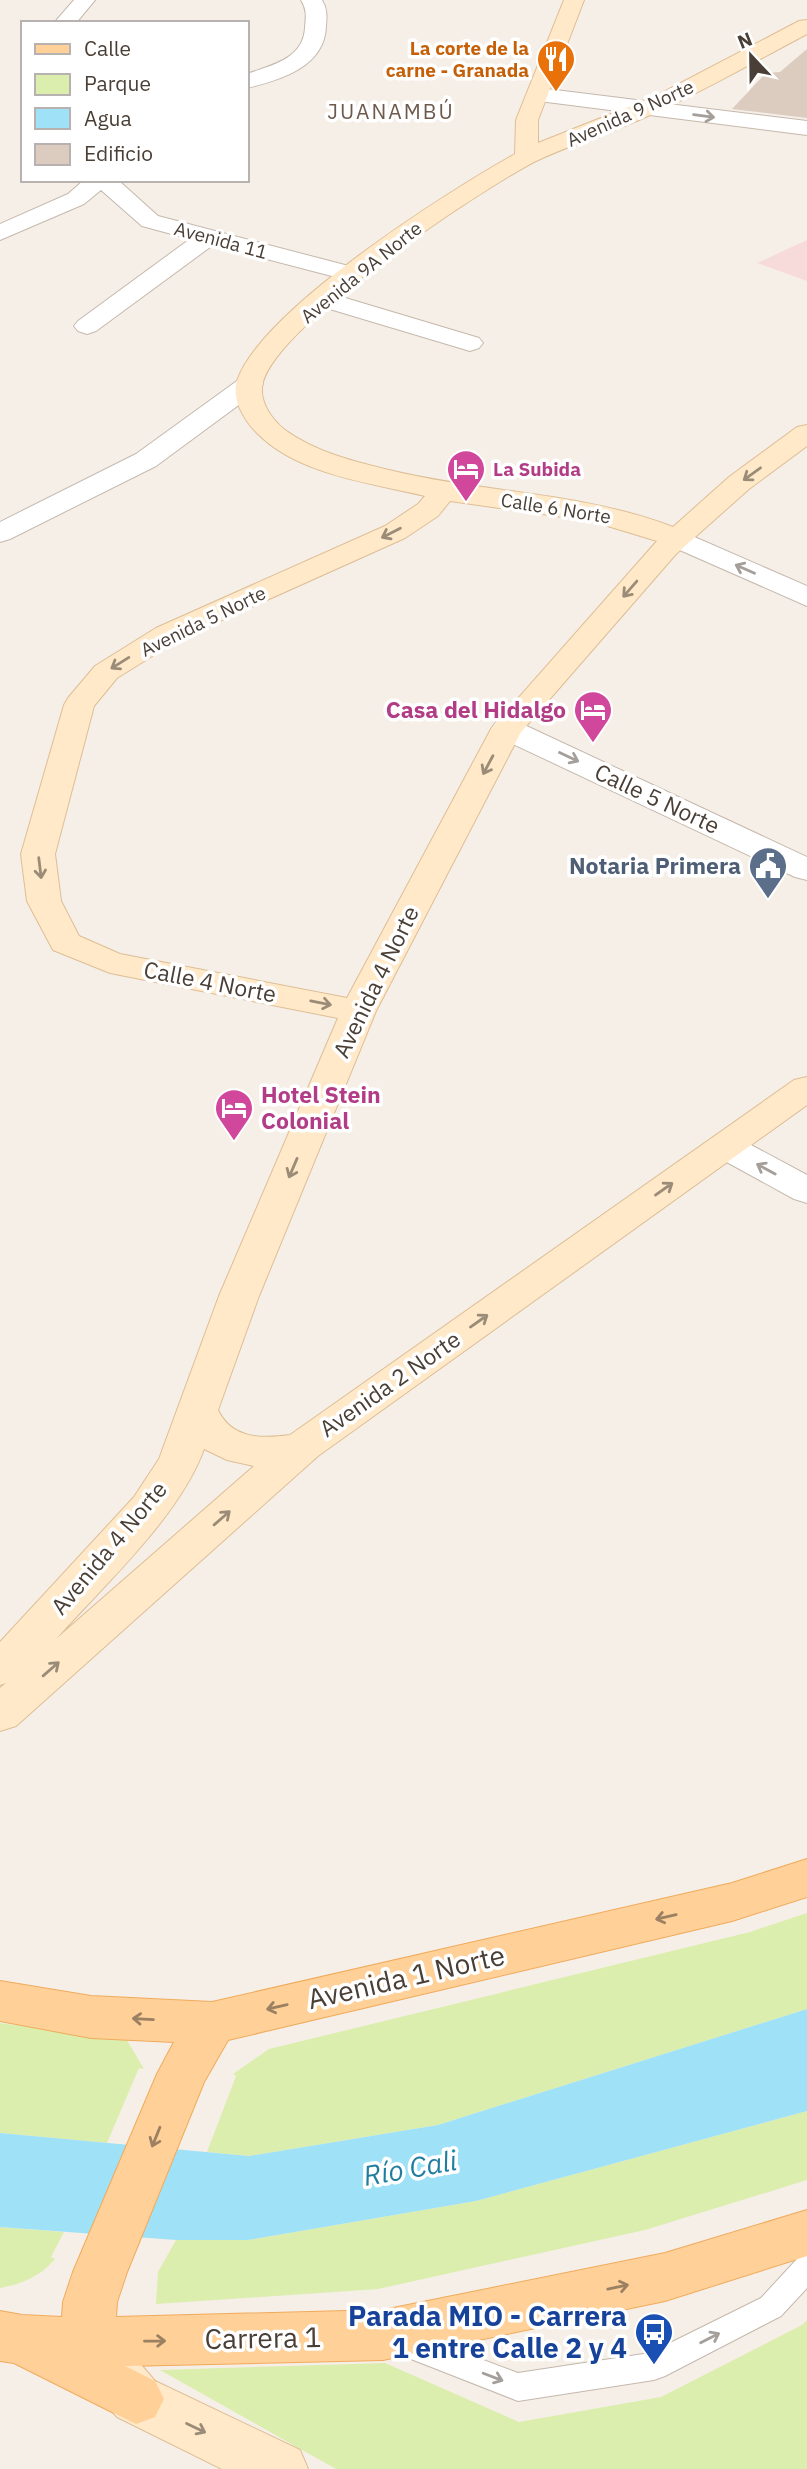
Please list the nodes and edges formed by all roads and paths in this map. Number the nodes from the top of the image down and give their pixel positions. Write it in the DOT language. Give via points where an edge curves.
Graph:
graph roads {
  1 [pos="85,0"];
  2 [pos="312,0"];
  3 [pos="574,0"];
  4 [pos="66,21"];
  5 [pos="807,26"];
  6 [pos="248,81"];
  7 [pos="539,95"];
  8 [pos="645,109"];
  9 [pos="807,128"];
  10 [pos="526,157"];
  11 [pos="98,182"];
  12 [pos="103,182"];
  13 [pos="0,233"];
  14 [pos="208,237"];
  15 [pos="351,274"];
  16 [pos="322,299"];
  17 [pos="87,327"];
  18 [pos="470,343"];
  19 [pos="250,384"];
  20 [pos="807,433"];
  21 [pos="444,491"];
  22 [pos="0,533"];
  23 [pos="676,538"];
  24 [pos="807,597"];
  25 [pos="507,729"];
  26 [pos="807,870"];
  27 [pos="65,943"];
  28 [pos="358,1011"];
  29 [pos="807,1088"];
  30 [pos="725,1146"];
  31 [pos="807,1191"];
  32 [pos="198,1410"];
  33 [pos="303,1446"];
  34 [pos="0,1668"];
  35 [pos="0,1714"];
  36 [pos="807,1878"];
  37 [pos="0,2001"];
  38 [pos="212,2023"];
  39 [pos="807,2233"];
  40 [pos="807,2268"];
  41 [pos="383,2335"];
  42 [pos="11,2338"];
  43 [pos="86,2342"];
  44 [pos="136,2399"];
  45 [pos="279,2469"];
  1 -- 4 [label="street"];
  2 -- 6 [label="street" via="314,47 300,61"];
  3 -- 7 [label="street"];
  5 -- 8 [label="street, Avenida 9 Norte"];
  7 -- 8 [label="street"];
  7 -- 10 [label="street" via="527,120"];
  8 -- 9 [label="street, one-way"];
  8 -- 10 [label="street, Avenida 9 Norte"];
  10 -- 15 [label="street, Avenida 9A Norte" via="429,217"];
  11 -- 13 [label="street" via="76,199"];
  12 -- 14 [label="street, Avenida 11" via="150,221"];
  14 -- 15 [label="street, Avenida 11"];
  14 -- 17 [label="street"];
  15 -- 16 [label="street, Avenida 9A Norte"];
  16 -- 18 [label="street"];
  16 -- 19 [label="street, Avenida 9A Norte" via="263,358"];
  19 -- 21 [label="street, Calle 6 Norte" via="253,410 262,424 296,449 347,468"];
  19 -- 22 [label="street, Avenida 9A Norte" via="146,460"];
  20 -- 23 [label="street, Avenida 4 Norte, one-way" via="739,483"];
  21 -- 23 [label="street, Calle 6 Norte" via="587,511 634,521"];
  21 -- 27 [label="street, Avenida 5 Norte, one-way" via="428,510 396,532 167,635 106,672 79,705 38,854 44,901"];
  24 -- 23 [label="street, Calle 6 Norte, one-way"];
  23 -- 25 [label="street, Avenida 4 Norte, one-way"];
  25 -- 26 [label="street, Calle 5 Norte, one-way"];
  25 -- 28 [label="street, Avenida 4 Norte, one-way"];
  27 -- 28 [label="street, Calle 4 Norte, one-way" via="110,963"];
  28 -- 32 [label="street, Avenida 4 Norte, one-way" via="239,1296"];
  29 -- 30 [label="street, Avenida 2 Norte"];
  31 -- 30 [label="street, one-way"];
  33 -- 30 [label="street, Avenida 2 Norte, one-way"];
  32 -- 33 [label="street" via="210,1432 235,1448 270,1453"];
  32 -- 34 [label="street, Avenida 4 Norte" via="179,1461 149,1507"];
  35 -- 33 [label="street, Avenida 2 Norte, one-way"];
  36 -- 38 [label="main road, Avenida 1 Norte, one-way" via="733,1902"];
  38 -- 37 [label="main road, Avenida 1 Norte, one-way" via="91,2017"];
  38 -- 43 [label="main road, one-way" via="182,2074 100,2272 90,2302"];
  41 -- 39 [label="main road, Carrera 1, one-way" via="665,2277"];
  41 -- 40 [label="lane, one-way" via="518,2387 654,2366 771,2307"];
  43 -- 41 [label="main road, Carrera 1, one-way"];
  42 -- 43 [label="main road, Carrera 1"];
  42 -- 44 [label="main road"];
  43 -- 44 [label="street"];
  44 -- 45 [label="street, one-way"];
}
